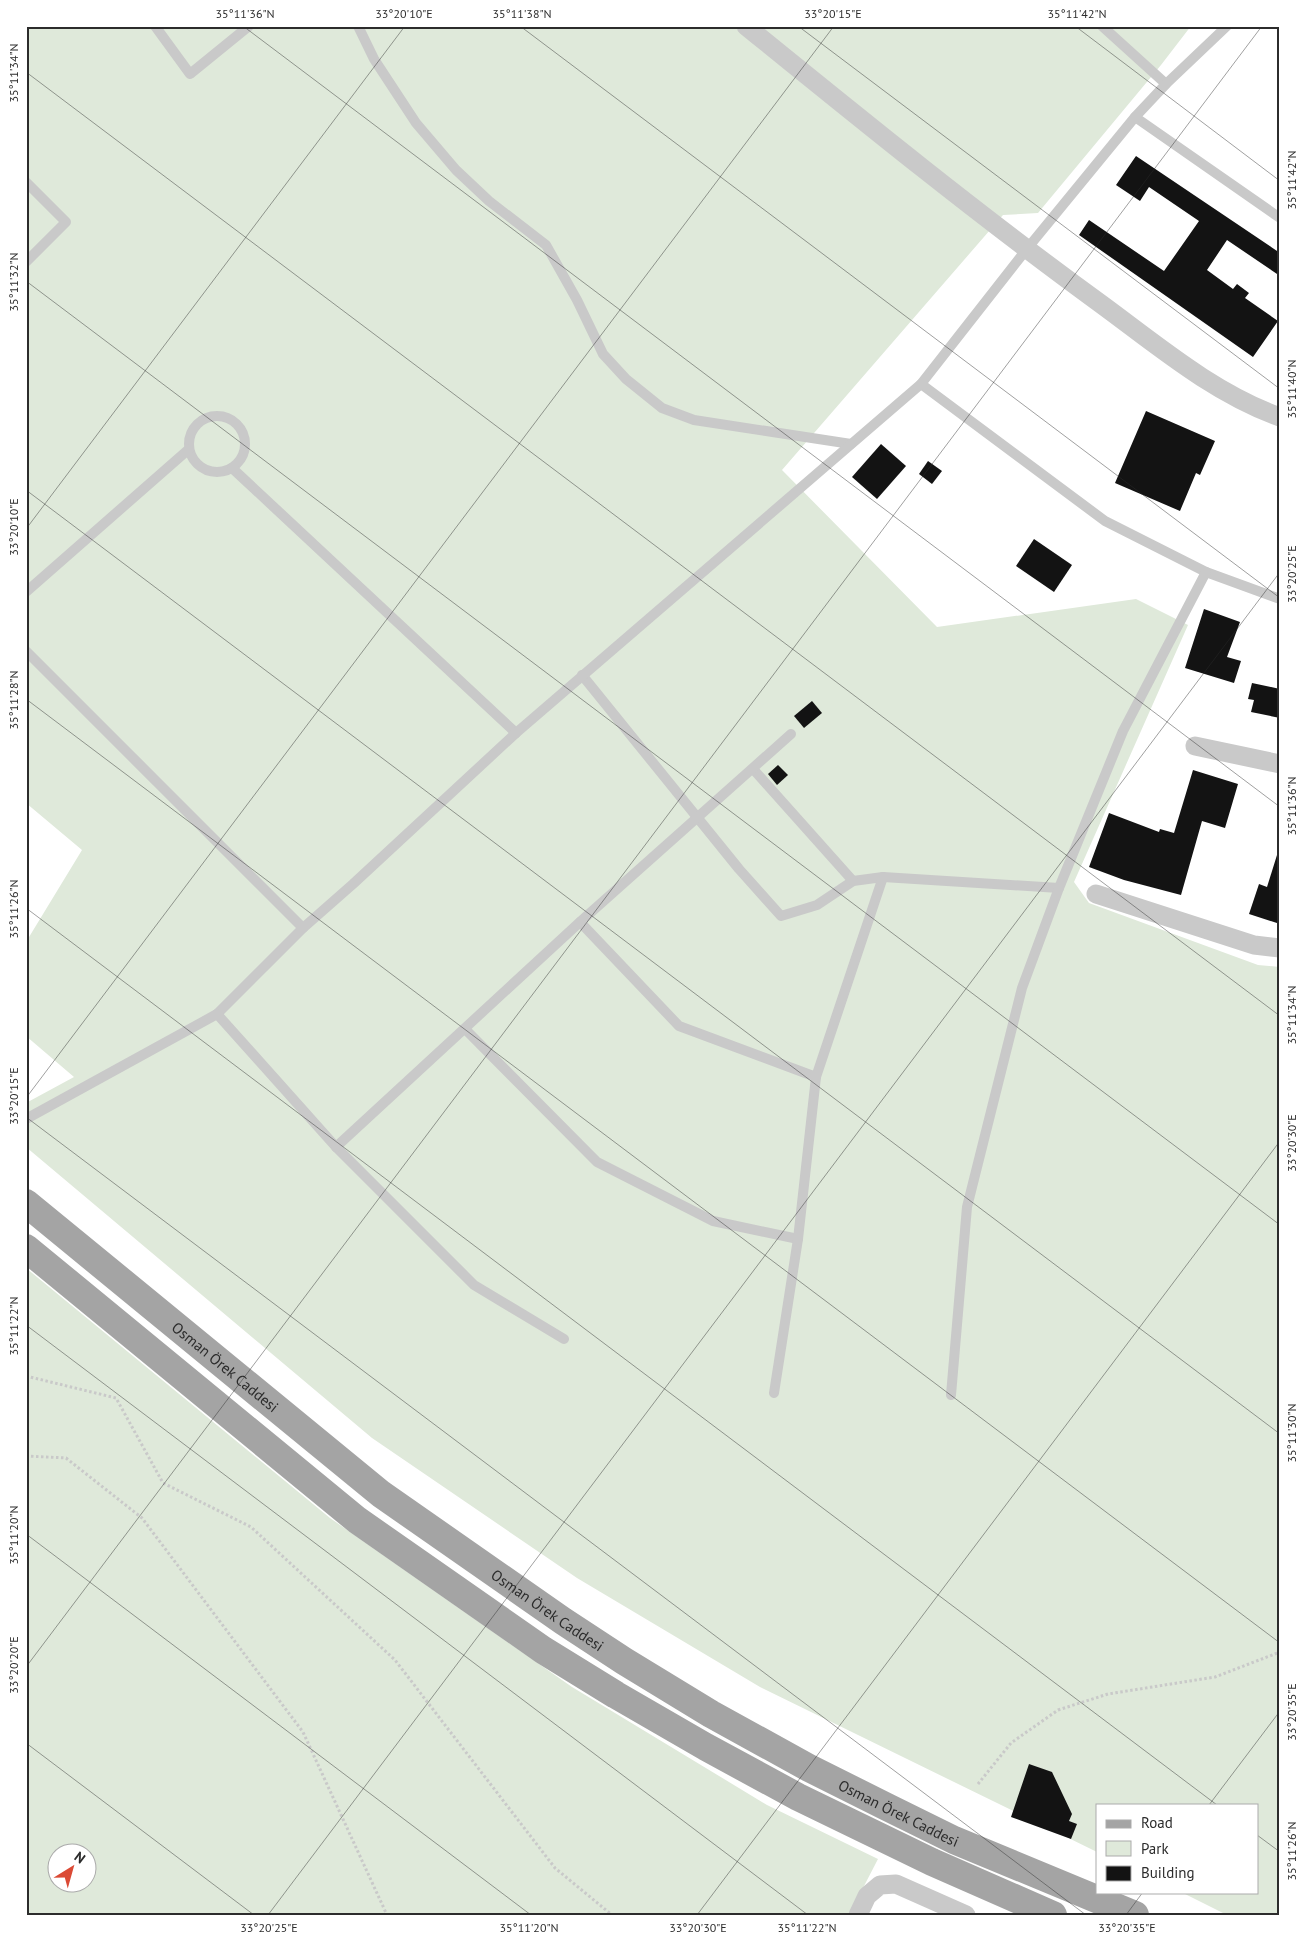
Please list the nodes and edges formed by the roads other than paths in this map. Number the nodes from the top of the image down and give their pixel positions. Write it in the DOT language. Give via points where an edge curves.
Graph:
graph roads {
  1 [pos="155,26"];
  2 [pos="249,26"];
  3 [pos="358,26"];
  4 [pos="746,26"];
  5 [pos="1102,26"];
  6 [pos="1227,26"];
  7 [pos="1166,84"];
  8 [pos="1136,117"];
  9 [pos="26,182"];
  10 [pos="1280,218"];
  11 [pos="1026,250"];
  12 [pos="26,262"];
  13 [pos="921,384"];
  14 [pos="1280,417"];
  15 [pos="851,444"];
  16 [pos="189,449"];
  17 [pos="232,468"];
  18 [pos="1206,572"];
  19 [pos="26,592"];
  20 [pos="1280,599"];
  21 [pos="26,651"];
  22 [pos="582,675"];
  23 [pos="516,733"];
  24 [pos="792,734"];
  25 [pos="1195,746"];
  26 [pos="1280,764"];
  27 [pos="753,769"];
  28 [pos="699,818"];
  29 [pos="883,877"];
  30 [pos="853,881"];
  31 [pos="1059,888"];
  32 [pos="1096,894"];
  33 [pos="580,922"];
  34 [pos="303,928"];
  35 [pos="1280,948"];
  36 [pos="217,1014"];
  37 [pos="465,1029"];
  38 [pos="816,1077"];
  39 [pos="26,1119"];
  40 [pos="336,1147"];
  41 [pos="26,1204"];
  42 [pos="798,1239"];
  43 [pos="26,1248"];
  44 [pos="564,1339"];
  45 [pos="774,1393"];
  46 [pos="951,1395"];
  47 [pos="858,1915"];
  48 [pos="966,1915"];
  49 [pos="1053,1915"];
  50 [pos="1135,1915"];
  1 -- 2 [label="lane" via="190,74"];
  3 -- 15 [label="lane" via="374,60 416,123 456,170 546,246 603,354 626,379 662,408 694,420"];
  4 -- 11 [label="street"];
  5 -- 7 [label="lane"];
  6 -- 7 [label="lane"];
  7 -- 8 [label="lane"];
  8 -- 10 [label="lane"];
  8 -- 11 [label="lane"];
  9 -- 12 [label="lane" via="66,222"];
  11 -- 13 [label="lane"];
  11 -- 14 [label="street" via="1185,366 1228,393"];
  13 -- 15 [label="lane"];
  13 -- 18 [label="lane" via="1105,521"];
  15 -- 22 [label="lane"];
  16 -- 17 [label="lane" via="198,465 206,470 223,472"];
  16 -- 17 [label="lane" via="192,431 205,419 223,417 239,427 245,445 243,454"];
  16 -- 19 [label="lane"];
  17 -- 23 [label="lane"];
  18 -- 20 [label="lane"];
  18 -- 31 [label="lane" via="1123,731"];
  21 -- 34 [label="lane"];
  22 -- 23 [label="lane"];
  22 -- 28 [label="lane"];
  23 -- 34 [label="lane"];
  24 -- 27 [label="lane"];
  25 -- 26 [label="street"];
  27 -- 28 [label="lane"];
  27 -- 30 [label="lane"];
  28 -- 30 [label="lane" via="781,916 816,905"];
  28 -- 33 [label="lane"];
  29 -- 30 [label="lane"];
  29 -- 31 [label="lane"];
  29 -- 38 [label="lane"];
  31 -- 46 [label="lane" via="1022,988 967,1207"];
  32 -- 35 [label="street" via="1254,945"];
  33 -- 37 [label="lane"];
  33 -- 38 [label="lane" via="679,1026"];
  34 -- 36 [label="lane"];
  36 -- 39 [label="lane"];
  36 -- 40 [label="lane"];
  37 -- 40 [label="lane"];
  37 -- 42 [label="lane" via="597,1162 713,1221"];
  38 -- 42 [label="lane"];
  40 -- 44 [label="lane" via="474,1285"];
  41 -- 50 [label="main road, Osman Örek Caddesi" via="380,1494 624,1661 719,1718 886,1807 954,1840"];
  42 -- 45 [label="lane"];
  43 -- 49 [label="main road, Osman Örek Caddesi" via="357,1520 542,1650 706,1748 798,1798"];
  47 -- 48 [label="street" via="866,1896 880,1885 896,1884"];
}
